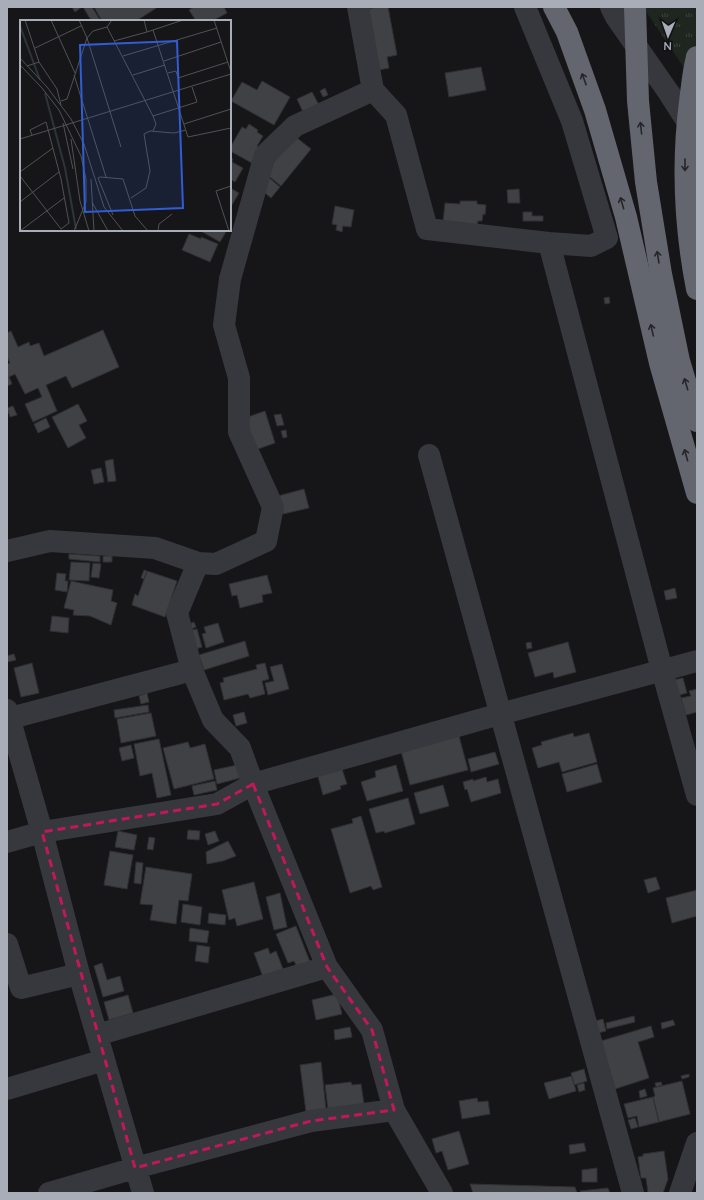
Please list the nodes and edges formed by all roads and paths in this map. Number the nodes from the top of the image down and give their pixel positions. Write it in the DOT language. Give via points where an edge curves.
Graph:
graph roads {
  1 [pos="358,7"];
  2 [pos="525,7"];
  3 [pos="554,7"];
  4 [pos="611,7"];
  5 [pos="635,7"];
  6 [pos="697,57"];
  7 [pos="374,90"];
  8 [pos="697,137"];
  9 [pos="549,243"];
  10 [pos="697,288"];
  11 [pos="697,421"];
  12 [pos="429,454"];
  13 [pos="697,493"];
  14 [pos="7,552"];
  15 [pos="198,563"];
  16 [pos="697,661"];
  17 [pos="192,670"];
  18 [pos="662,670"];
  19 [pos="500,714"];
  20 [pos="8,715"];
  21 [pos="253,784"];
  22 [pos="697,795"];
  23 [pos="42,832"];
  24 [pos="7,842"];
  25 [pos="7,944"];
  26 [pos="327,967"];
  27 [pos="79,974"];
  28 [pos="97,1035"];
  29 [pos="104,1060"];
  30 [pos="7,1089"];
  31 [pos="394,1110"];
  32 [pos="697,1143"];
  33 [pos="135,1168"];
  34 [pos="49,1193"];
  35 [pos="143,1193"];
  36 [pos="442,1193"];
  37 [pos="633,1193"];
  38 [pos="680,1193"];
  1 -- 7 [label="street"];
  2 -- 9 [label="street" via="572,121 607,238 591,246"];
  13 -- 3 [label="highway, one-way" via="660,363 626,217 595,110"];
  4 -- 8 [label="street"];
  11 -- 5 [label="highway, one-way, bridge" via="678,354 660,274 646,182 638,101"];
  6 -- 10 [label="highway, one-way, bridge" via="687,124 685,162 689,234"];
  7 -- 9 [label="street" via="396,115 427,229"];
  7 -- 15 [label="street" via="295,126 265,155 230,279 224,325 239,378 239,432 273,507 266,541 216,564"];
  9 -- 18 [label="street"];
  12 -- 19 [label="street"];
  14 -- 15 [label="street" via="50,541 155,548"];
  15 -- 17 [label="street" via="177,613"];
  16 -- 18 [label="street"];
  17 -- 20 [label="street"];
  17 -- 21 [label="street" via="213,720 240,748"];
  18 -- 19 [label="street"];
  18 -- 22 [label="street"];
  19 -- 21 [label="street"];
  19 -- 37 [label="street"];
  20 -- 23 [label="street"];
  21 -- 23 [label="street" via="217,804"];
  21 -- 26 [label="street"];
  23 -- 24 [label="street"];
  23 -- 27 [label="street"];
  25 -- 27 [label="street" via="21,988"];
  26 -- 28 [label="street"];
  26 -- 31 [label="street" via="372,1030"];
  27 -- 28 [label="street"];
  28 -- 29 [label="street"];
  29 -- 30 [label="street"];
  29 -- 33 [label="street"];
  31 -- 33 [label="street" via="312,1121"];
  31 -- 36 [label="street"];
  32 -- 38 [label="street"];
  33 -- 34 [label="street"];
  33 -- 35 [label="street"];
}
